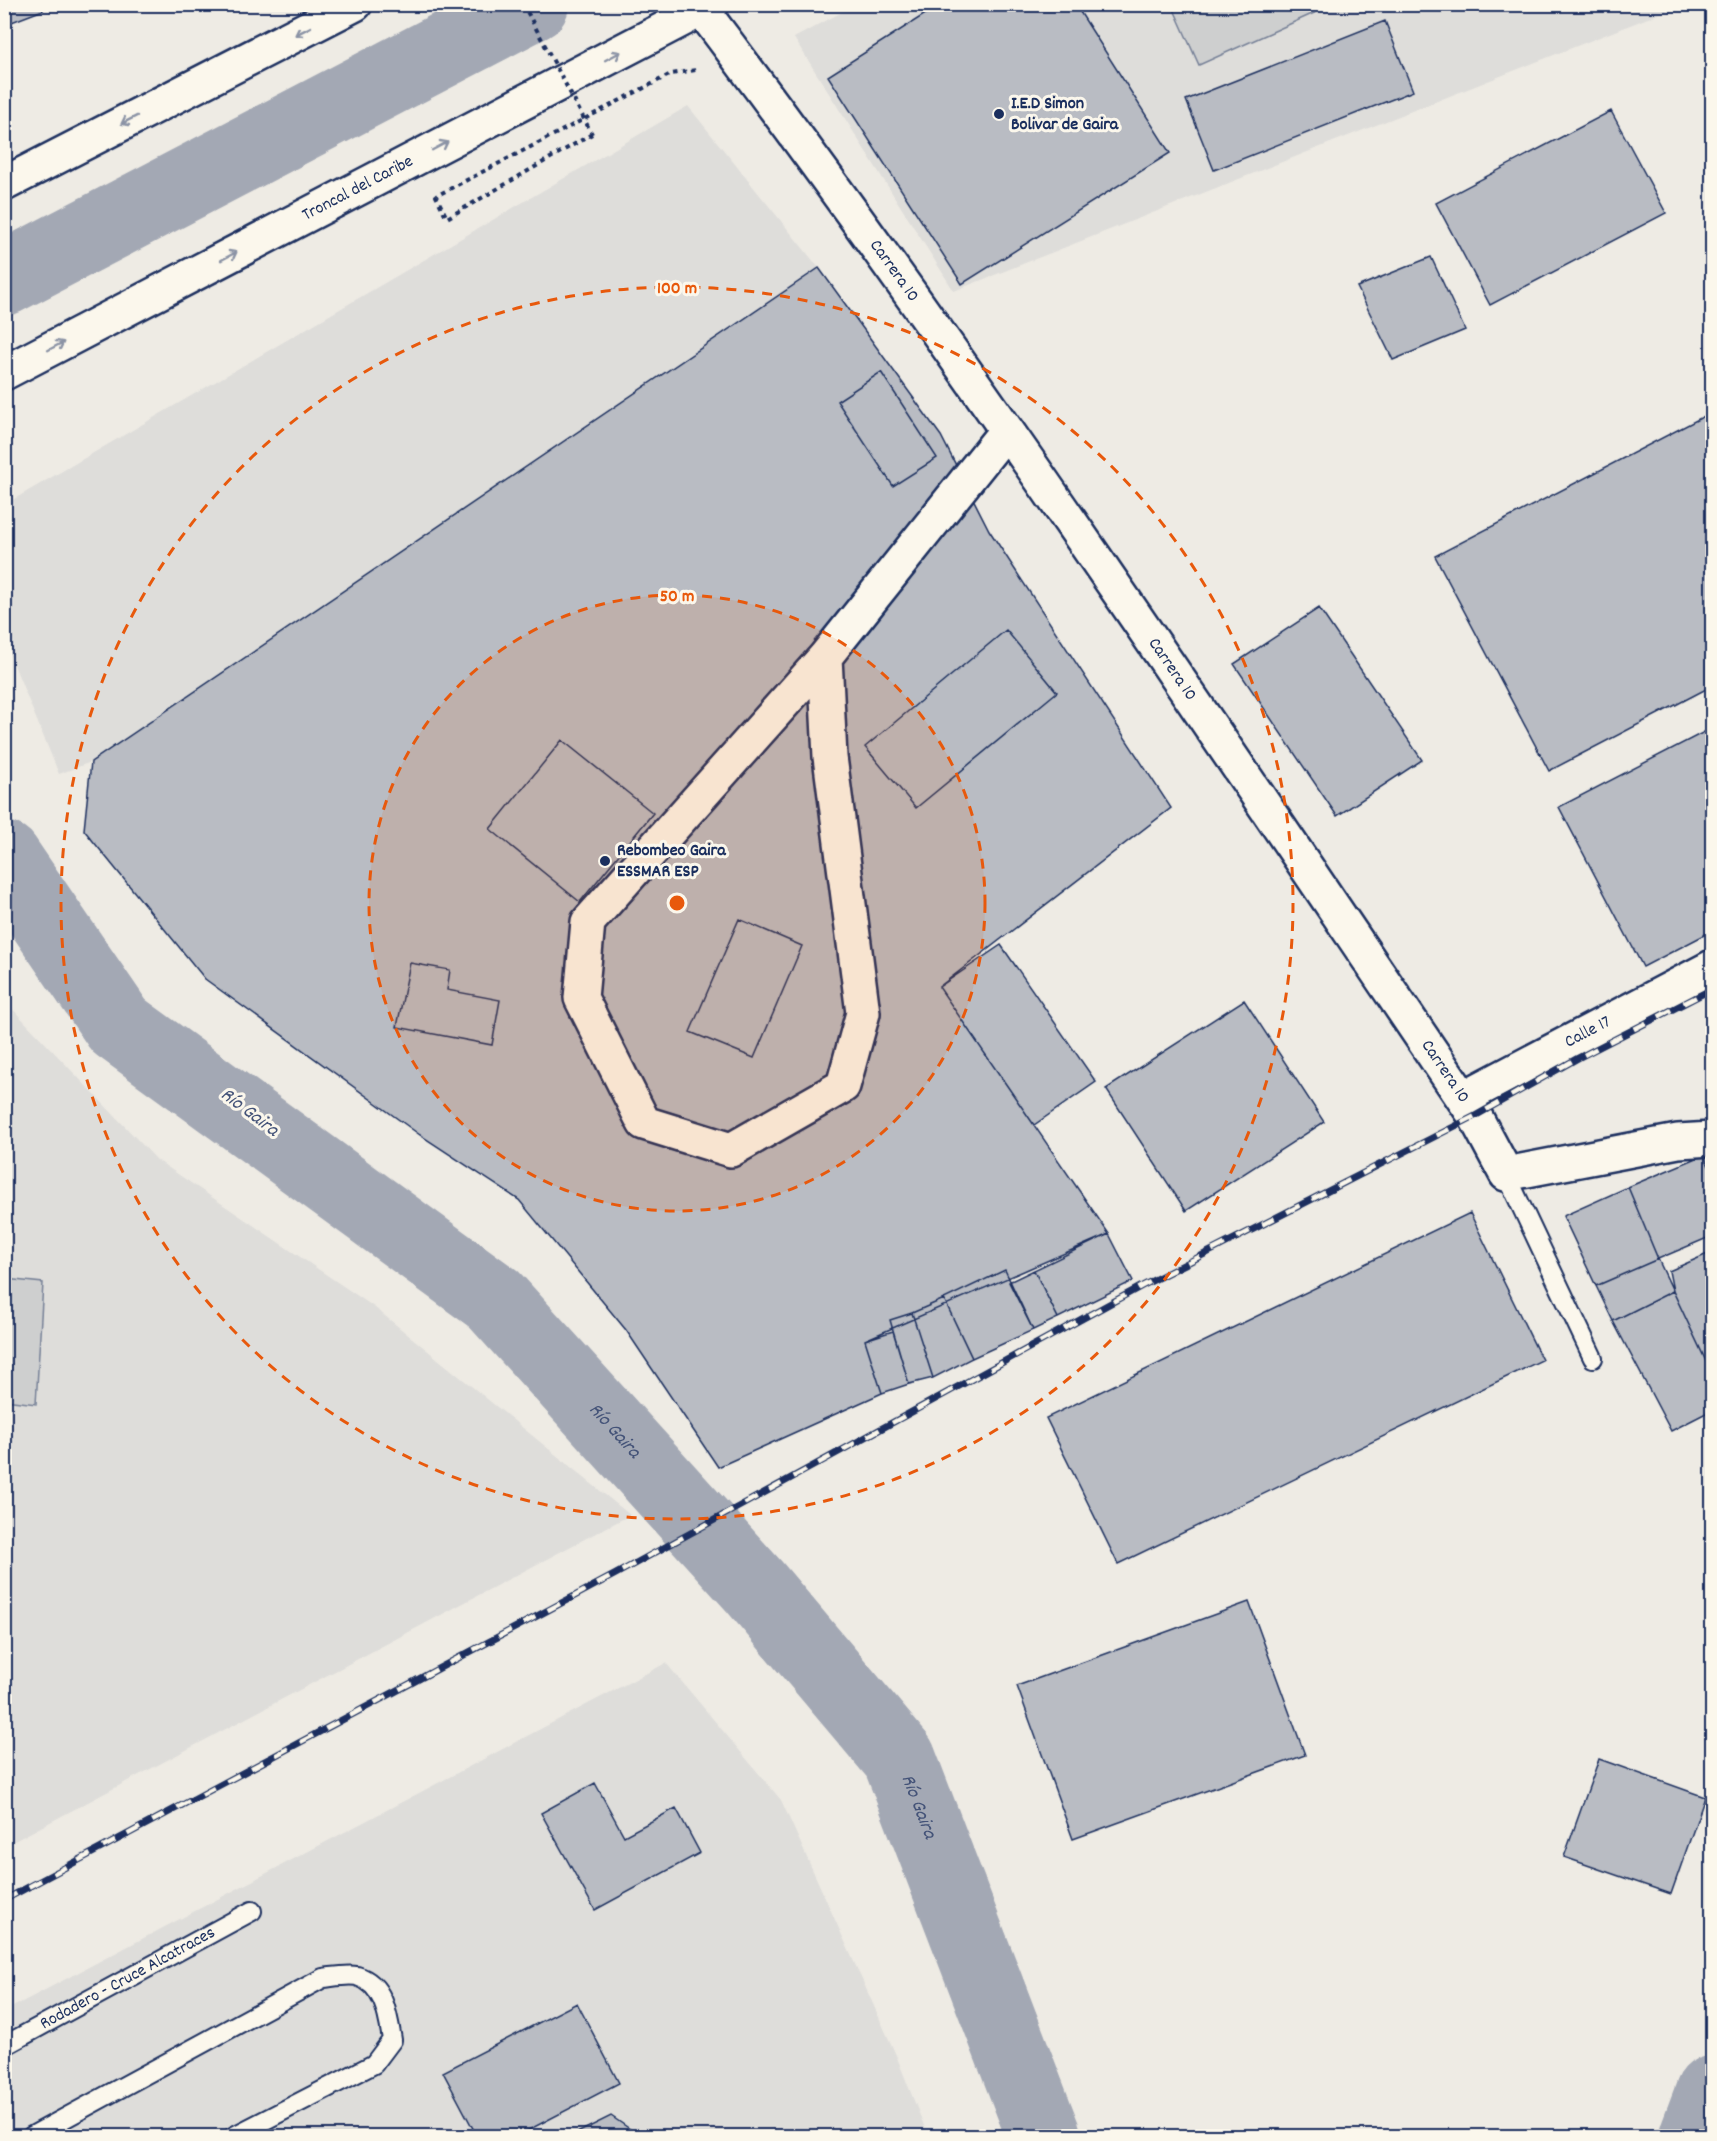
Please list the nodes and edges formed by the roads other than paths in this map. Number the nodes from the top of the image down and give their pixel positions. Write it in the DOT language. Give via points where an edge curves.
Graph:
graph roads {
  1 [pos="355,4"];
  2 [pos="707,7"];
  3 [pos="4,184"];
  4 [pos="4,373"];
  5 [pos="1006,431"];
  6 [pos="825,657"];
  7 [pos="1713,967"];
  8 [pos="1463,1098"];
  9 [pos="1713,1139"];
  10 [pos="1506,1174"];
  11 [pos="1593,1358"];
  12 [pos="252,1911"];
  13 [pos="4,2046"];
  14 [pos="32,2136"];
  15 [pos="234,2136"];
  1 -- 3 [label="main road, one-way"];
  4 -- 2 [label="main road, Troncal del Caribe, one-way"];
  2 -- 5 [label="main road, Carrera 10"];
  5 -- 6 [label="main road"];
  5 -- 8 [label="main road, Carrera 10"];
  6 -- 6 [label="main road" via="588,922 581,998 644,1123 731,1150 843,1086 863,1013 830,757"];
  7 -- 8 [label="main road, Calle 17"];
  8 -- 10 [label="main road, Carrera 10"];
  9 -- 10 [label="main road" via="1678,1141"];
  10 -- 11 [label="lane, Carrera 10"];
  12 -- 13 [label="lane, Rodadero - Cruce Alcatraces"];
  14 -- 15 [label="lane" via="323,1978 355,1976 374,1984 387,2012 392,2040 374,2064"];
}
